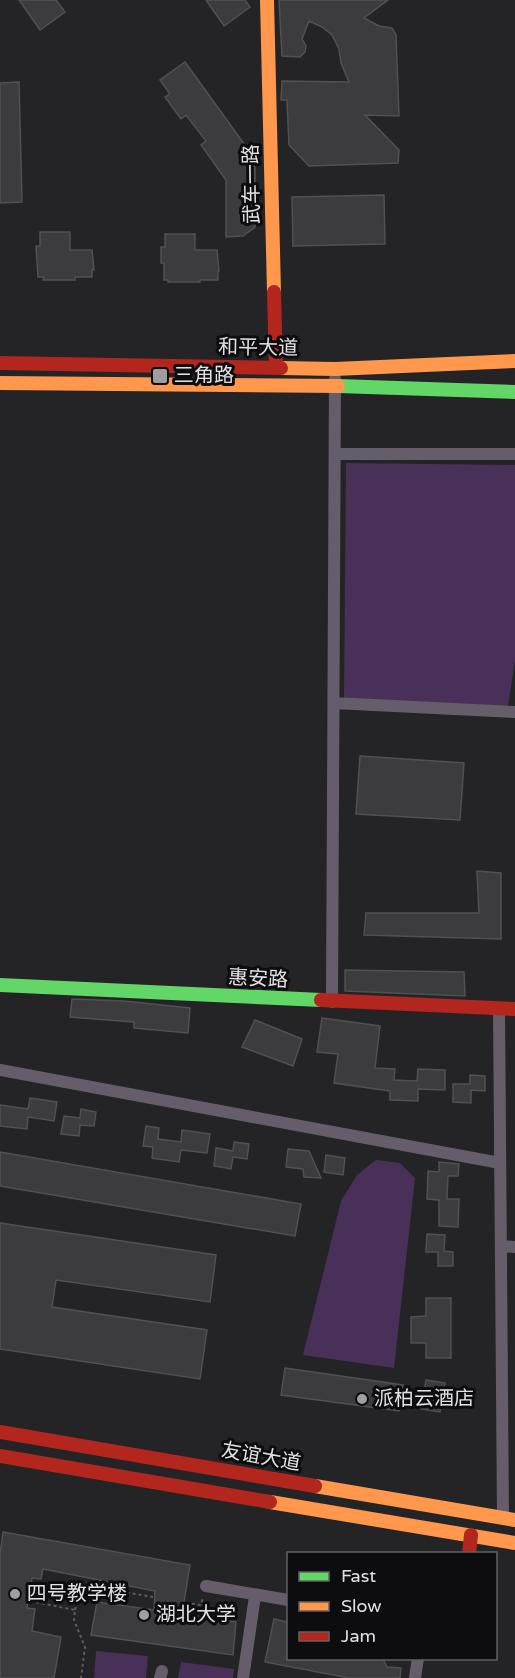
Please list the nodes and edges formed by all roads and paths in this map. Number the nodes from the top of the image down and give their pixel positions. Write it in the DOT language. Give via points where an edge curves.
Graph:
graph roads {
  1 [pos="267,0"];
  2 [pos="515,361"];
  3 [pos="0,363"];
  4 [pos="276,368"];
  5 [pos="0,369"];
  6 [pos="335,369"];
  7 [pos="0,383"];
  8 [pos="335,386"];
  9 [pos="515,392"];
  10 [pos="335,454"];
  11 [pos="515,454"];
  12 [pos="334,703"];
  13 [pos="515,712"];
  14 [pos="0,985"];
  15 [pos="332,1002"];
  16 [pos="499,1009"];
  17 [pos="515,1009"];
  18 [pos="0,1070"];
  19 [pos="500,1163"];
  20 [pos="501,1246"];
  21 [pos="515,1247"];
  22 [pos="0,1432"];
  23 [pos="0,1456"];
  24 [pos="509,1519"];
  25 [pos="471,1535"];
  26 [pos="515,1543"];
  27 [pos="469,1552"];
  28 [pos="206,1586"];
  29 [pos="255,1596"];
  30 [pos="153,1597"];
  31 [pos="287,1600"];
  32 [pos="30,1601"];
  33 [pos="186,1603"];
  34 [pos="75,1610"];
  35 [pos="418,1660"];
  36 [pos="81,1678"];
  37 [pos="243,1678"];
  38 [pos="415,1678"];
  1 -- 4 [label="main road, 武车一路"];
  2 -- 6 [label="main road, 和平大道"];
  3 -- 4 [label="main road, 和平大道"];
  3 -- 5 [label="main road"];
  4 -- 6 [label="main road, 和平大道"];
  6 -- 8 [label="street"];
  7 -- 8 [label="main road, 和平大道"];
  8 -- 9 [label="main road, 和平大道"];
  8 -- 10 [label="street"];
  10 -- 11 [label="street"];
  10 -- 12 [label="street"];
  12 -- 13 [label="street"];
  12 -- 15 [label="street"];
  14 -- 15 [label="main road, 惠安路"];
  15 -- 16 [label="main road, 惠安路"];
  16 -- 17 [label="main road, 惠安路"];
  16 -- 19 [label="street"];
  18 -- 19 [label="street"];
  19 -- 20 [label="street"];
  20 -- 21 [label="street"];
  20 -- 24 [label="street"];
  22 -- 24 [label="main road, 友谊大道"];
  23 -- 25 [label="main road"];
  25 -- 26 [label="main road"];
  25 -- 27 [label="main road"];
  28 -- 29 [label="street"];
  28 -- 33 [label="path" via="201,1605"];
  29 -- 31 [label="street"];
  29 -- 37 [label="street"];
  30 -- 34 [label="path" via="81,1586"];
  32 -- 34 [label="path"];
  34 -- 36 [label="path" via="74,1620 85,1647"];
  35 -- 38 [label="street"];
}
